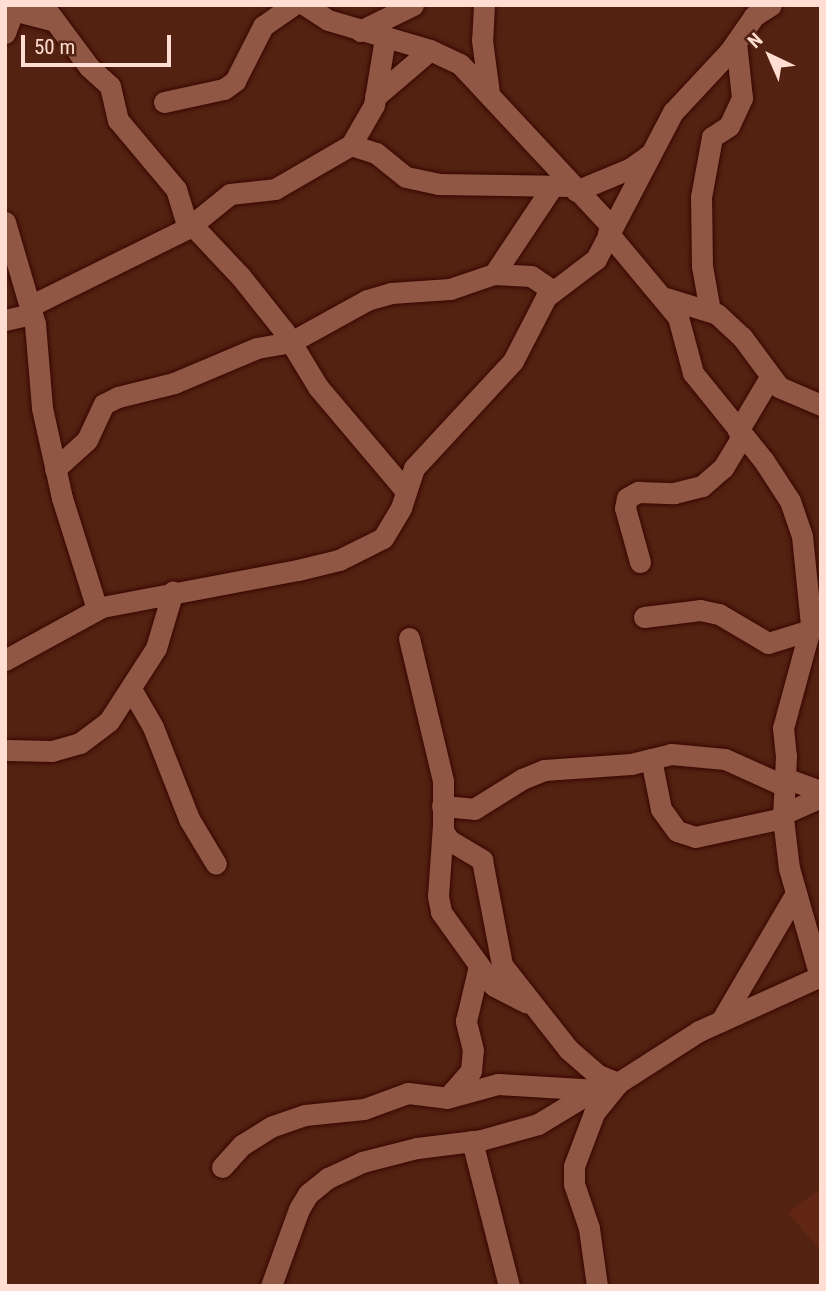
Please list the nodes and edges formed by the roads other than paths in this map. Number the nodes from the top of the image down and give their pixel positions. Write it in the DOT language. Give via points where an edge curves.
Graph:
graph roads {
  1 [pos="293,5"];
  2 [pos="306,5"];
  3 [pos="485,5"];
  4 [pos="14,8"];
  5 [pos="400,8"];
  6 [pos="764,8"];
  7 [pos="49,13"];
  8 [pos="360,31"];
  9 [pos="5,33"];
  10 [pos="385,38"];
  11 [pos="736,42"];
  12 [pos="430,50"];
  13 [pos="489,93"];
  14 [pos="374,97"];
  15 [pos="164,102"];
  16 [pos="351,145"];
  17 [pos="652,152"];
  18 [pos="566,188"];
  19 [pos="5,222"];
  20 [pos="190,227"];
  21 [pos="610,230"];
  22 [pos="494,274"];
  23 [pos="552,290"];
  24 [pos="666,298"];
  25 [pos="31,310"];
  26 [pos="710,311"];
  27 [pos="5,320"];
  28 [pos="291,342"];
  29 [pos="770,377"];
  30 [pos="821,405"];
  31 [pos="740,434"];
  32 [pos="55,469"];
  33 [pos="405,490"];
  34 [pos="813,555"];
  35 [pos="640,562"];
  36 [pos="173,591"];
  37 [pos="97,609"];
  38 [pos="644,617"];
  39 [pos="814,633"];
  40 [pos="409,638"];
  41 [pos="5,660"];
  42 [pos="131,689"];
  43 [pos="8,750"];
  44 [pos="651,759"];
  45 [pos="785,782"];
  46 [pos="821,791"];
  47 [pos="821,797"];
  48 [pos="442,815"];
  49 [pos="783,816"];
  50 [pos="216,864"];
  51 [pos="796,893"];
  52 [pos="479,965"];
  53 [pos="820,976"];
  54 [pos="527,1002"];
  55 [pos="721,1021"];
  56 [pos="609,1084"];
  57 [pos="447,1098"];
  58 [pos="472,1141"];
  59 [pos="222,1167"];
  60 [pos="502,1281"];
  61 [pos="271,1286"];
  62 [pos="597,1286"];
  1 -- 15 [label="street" via="263,26 235,81 224,89"];
  2 -- 8 [label="street" via="328,20"];
  3 -- 13 [label="street" via="482,40"];
  4 -- 7 [label="street"];
  4 -- 9 [label="street"];
  5 -- 8 [label="street"];
  6 -- 11 [label="street"];
  7 -- 20 [label="street" via="110,86 118,120 176,189"];
  8 -- 10 [label="street"];
  10 -- 12 [label="street"];
  10 -- 14 [label="street"];
  11 -- 17 [label="street" via="673,112"];
  11 -- 26 [label="street" via="742,98 729,126 712,137 701,197 702,266"];
  12 -- 13 [label="street" via="460,64"];
  12 -- 14 [label="street"];
  13 -- 18 [label="street"];
  14 -- 16 [label="street"];
  16 -- 18 [label="street" via="376,153 406,177 438,184"];
  16 -- 20 [label="street" via="275,189 230,194"];
  17 -- 18 [label="street" via="631,168"];
  17 -- 21 [label="street"];
  18 -- 21 [label="street"];
  18 -- 22 [label="street"];
  19 -- 25 [label="street"];
  20 -- 25 [label="street"];
  20 -- 28 [label="street" via="241,277"];
  21 -- 23 [label="street" via="596,259"];
  21 -- 24 [label="street"];
  22 -- 23 [label="street" via="531,276"];
  22 -- 28 [label="street" via="450,289 391,293 367,300"];
  23 -- 33 [label="street" via="513,361 414,468"];
  24 -- 26 [label="street"];
  24 -- 31 [label="street" via="678,317 693,373"];
  25 -- 27 [label="street"];
  25 -- 32 [label="street" via="40,350 42,408"];
  26 -- 29 [label="street" via="742,337"];
  28 -- 32 [label="street" via="257,348 174,383 104,404 87,440"];
  28 -- 33 [label="street" via="318,387"];
  29 -- 30 [label="street" via="779,387"];
  29 -- 31 [label="street"];
  31 -- 34 [label="street" via="790,501"];
  31 -- 35 [label="street" via="723,468 702,486 674,493 638,492 627,498 625,509"];
  32 -- 37 [label="street"];
  33 -- 36 [label="street" via="401,508 383,538 339,560 236,583"];
  34 -- 39 [label="street"];
  36 -- 37 [label="street"];
  36 -- 42 [label="street" via="156,648"];
  37 -- 41 [label="street"];
  38 -- 39 [label="street" via="700,610 719,614 768,643"];
  39 -- 45 [label="street" via="783,728"];
  40 -- 48 [label="street" via="438,755"];
  42 -- 43 [label="street" via="109,722 80,743 52,751"];
  42 -- 50 [label="street" via="153,727 189,819"];
  44 -- 45 [label="street" via="699,754"];
  44 -- 48 [label="street" via="544,770 474,810"];
  44 -- 49 [label="street" via="662,809 677,831 695,837"];
  45 -- 46 [label="street"];
  45 -- 49 [label="street"];
  47 -- 49 [label="street"];
  48 -- 52 [label="street" via="441,912"];
  48 -- 54 [label="street" via="449,840 482,860 499,953"];
  49 -- 51 [label="street"];
  51 -- 53 [label="street"];
  51 -- 55 [label="street"];
  52 -- 54 [label="street" via="494,986"];
  52 -- 57 [label="street" via="466,1014 473,1050 471,1071"];
  53 -- 55 [label="street"];
  54 -- 56 [label="street" via="568,1049"];
  55 -- 56 [label="street"];
  56 -- 57 [label="street" via="498,1084"];
  56 -- 58 [label="street" via="538,1124"];
  56 -- 62 [label="street" via="574,1167 573,1184 589,1228"];
  57 -- 59 [label="street" via="408,1093 364,1109 305,1115 273,1125 242,1145"];
  58 -- 60 [label="street"];
  58 -- 61 [label="street" via="362,1162 328,1178 308,1194 299,1209"];
}
